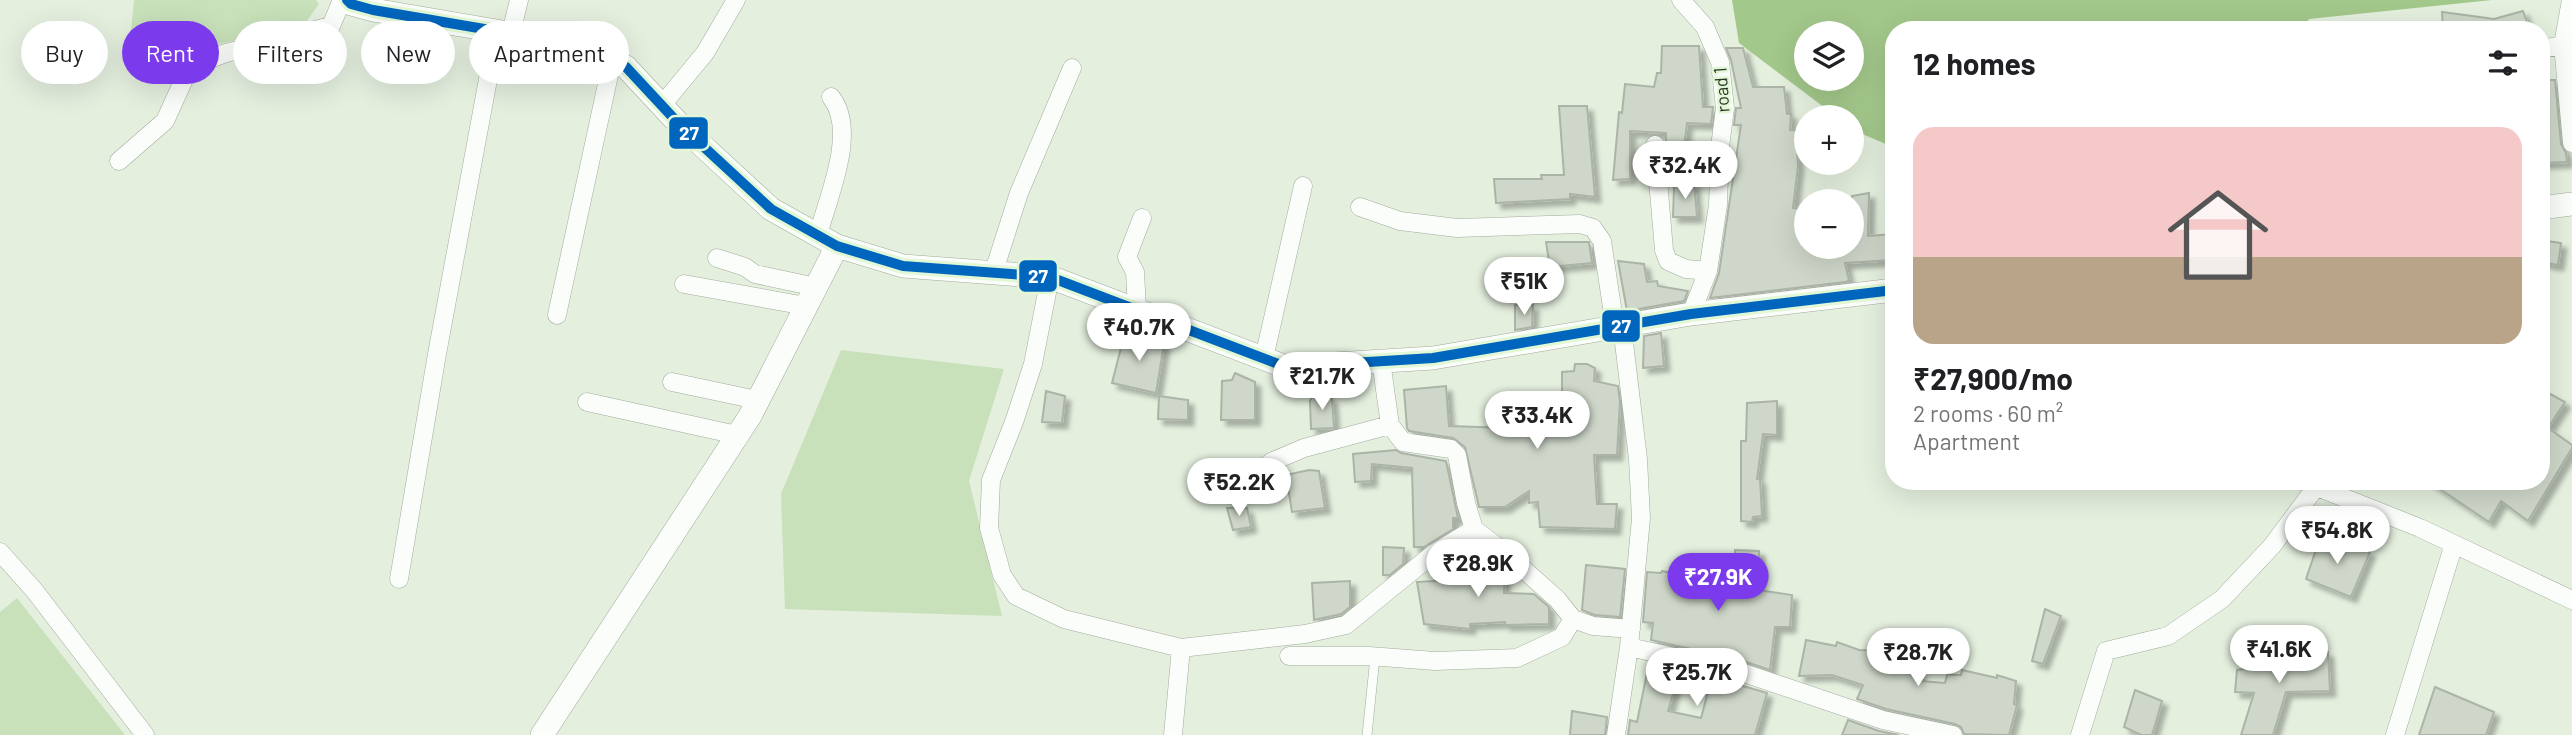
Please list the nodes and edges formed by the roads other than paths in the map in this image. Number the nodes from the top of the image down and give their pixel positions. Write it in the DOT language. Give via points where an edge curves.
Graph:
graph roads {
  1 [pos="344,0"];
  2 [pos="519,0"];
  3 [pos="736,0"];
  4 [pos="1681,0"];
  5 [pos="2571,0"];
  6 [pos="406,8"];
  7 [pos="509,21"];
  8 [pos="469,23"];
  9 [pos="2563,45"];
  10 [pos="2550,47"];
  11 [pos="1072,68"];
  12 [pos="629,70"];
  13 [pos="493,84"];
  14 [pos="607,84"];
  15 [pos="831,97"];
  16 [pos="662,105"];
  17 [pos="2572,144"];
  18 [pos="1655,145"];
  19 [pos="118,162"];
  20 [pos="1303,186"];
  21 [pos="2572,204"];
  22 [pos="1360,207"];
  23 [pos="2550,207"];
  24 [pos="1142,218"];
  25 [pos="827,240"];
  26 [pos="717,258"];
  27 [pos="1708,271"];
  28 [pos="993,274"];
  29 [pos="1050,277"];
  30 [pos="684,284"];
  31 [pos="1885,291"];
  32 [pos="811,297"];
  33 [pos="1137,309"];
  34 [pos="1691,314"];
  35 [pos="557,315"];
  36 [pos="1619,326"];
  37 [pos="1264,358"];
  38 [pos="1381,361"];
  39 [pos="672,382"];
  40 [pos="757,400"];
  41 [pos="587,401"];
  42 [pos="1390,425"];
  43 [pos="737,435"];
  44 [pos="1210,485"];
  45 [pos="2305,490"];
  46 [pos="2324,490"];
  47 [pos="1474,529"];
  48 [pos="2454,544"];
  49 [pos="0,552"];
  50 [pos="399,579"];
  51 [pos="2572,600"];
  52 [pos="1573,619"];
  53 [pos="1630,638"];
  54 [pos="1181,649"];
  55 [pos="1289,656"];
  56 [pos="1376,657"];
  57 [pos="145,735"];
  58 [pos="542,735"];
  59 [pos="1172,735"];
  60 [pos="1367,735"];
  61 [pos="1616,735"];
  62 [pos="1953,735"];
  63 [pos="2080,735"];
  64 [pos="2395,735"];
  1 -- 6 [label="street" via="373,10"];
  1 -- 19 [label="street" via="331,26 190,66 165,121"];
  2 -- 7 [label="street"];
  3 -- 16 [label="street" via="705,53"];
  4 -- 27 [label="street, road 1" via="1705,27 1720,62 1726,108"];
  5 -- 9 [label="street"];
  6 -- 8 [label="street"];
  9 -- 10 [label="street"];
  9 -- 17 [label="street"];
  11 -- 28 [label="street" via="1019,194"];
  12 -- 16 [label="street"];
  13 -- 50 [label="street" via="437,354"];
  14 -- 35 [label="street"];
  15 -- 25 [label="street" via="839,108 842,144"];
  16 -- 25 [label="street" via="771,209"];
  18 -- 27 [label="street" via="1668,261"];
  20 -- 37 [label="street"];
  21 -- 23 [label="street"];
  22 -- 36 [label="street" via="1400,221 1457,228 1580,224 1593,228 1602,241"];
  24 -- 33 [label="street" via="1127,257 1135,272"];
  25 -- 28 [label="street" via="903,266"];
  25 -- 32 [label="street"];
  26 -- 32 [label="street"];
  27 -- 34 [label="street, road 1"];
  28 -- 29 [label="street"];
  29 -- 33 [label="street"];
  29 -- 54 [label="street" via="1033,364 991,480 989,528 1002,575 1016,596 1064,618"];
  30 -- 32 [label="street"];
  31 -- 34 [label="street"];
  32 -- 40 [label="street"];
  33 -- 37 [label="street"];
  34 -- 36 [label="street"];
  36 -- 38 [label="street" via="1433,358"];
  36 -- 53 [label="street" via="1642,518"];
  37 -- 38 [label="street" via="1286,367"];
  38 -- 42 [label="street"];
  39 -- 40 [label="street"];
  40 -- 43 [label="street"];
  41 -- 43 [label="street"];
  42 -- 44 [label="street" via="1304,448 1254,476"];
  42 -- 47 [label="street" via="1403,442 1451,449 1457,455"];
  43 -- 58 [label="street"];
  45 -- 63 [label="street" via="2272,546 2222,598 2168,636 2106,651"];
  46 -- 48 [label="street"];
  47 -- 52 [label="street" via="1557,598"];
  47 -- 54 [label="street" via="1433,554 1346,625"];
  48 -- 51 [label="street"];
  48 -- 64 [label="street"];
  49 -- 57 [label="street"];
  52 -- 53 [label="street"];
  52 -- 56 [label="street" via="1562,638 1517,658"];
  53 -- 61 [label="street"];
  53 -- 62 [label="street" via="1884,720"];
  54 -- 59 [label="street"];
  55 -- 56 [label="street"];
  56 -- 60 [label="lane"];
}
